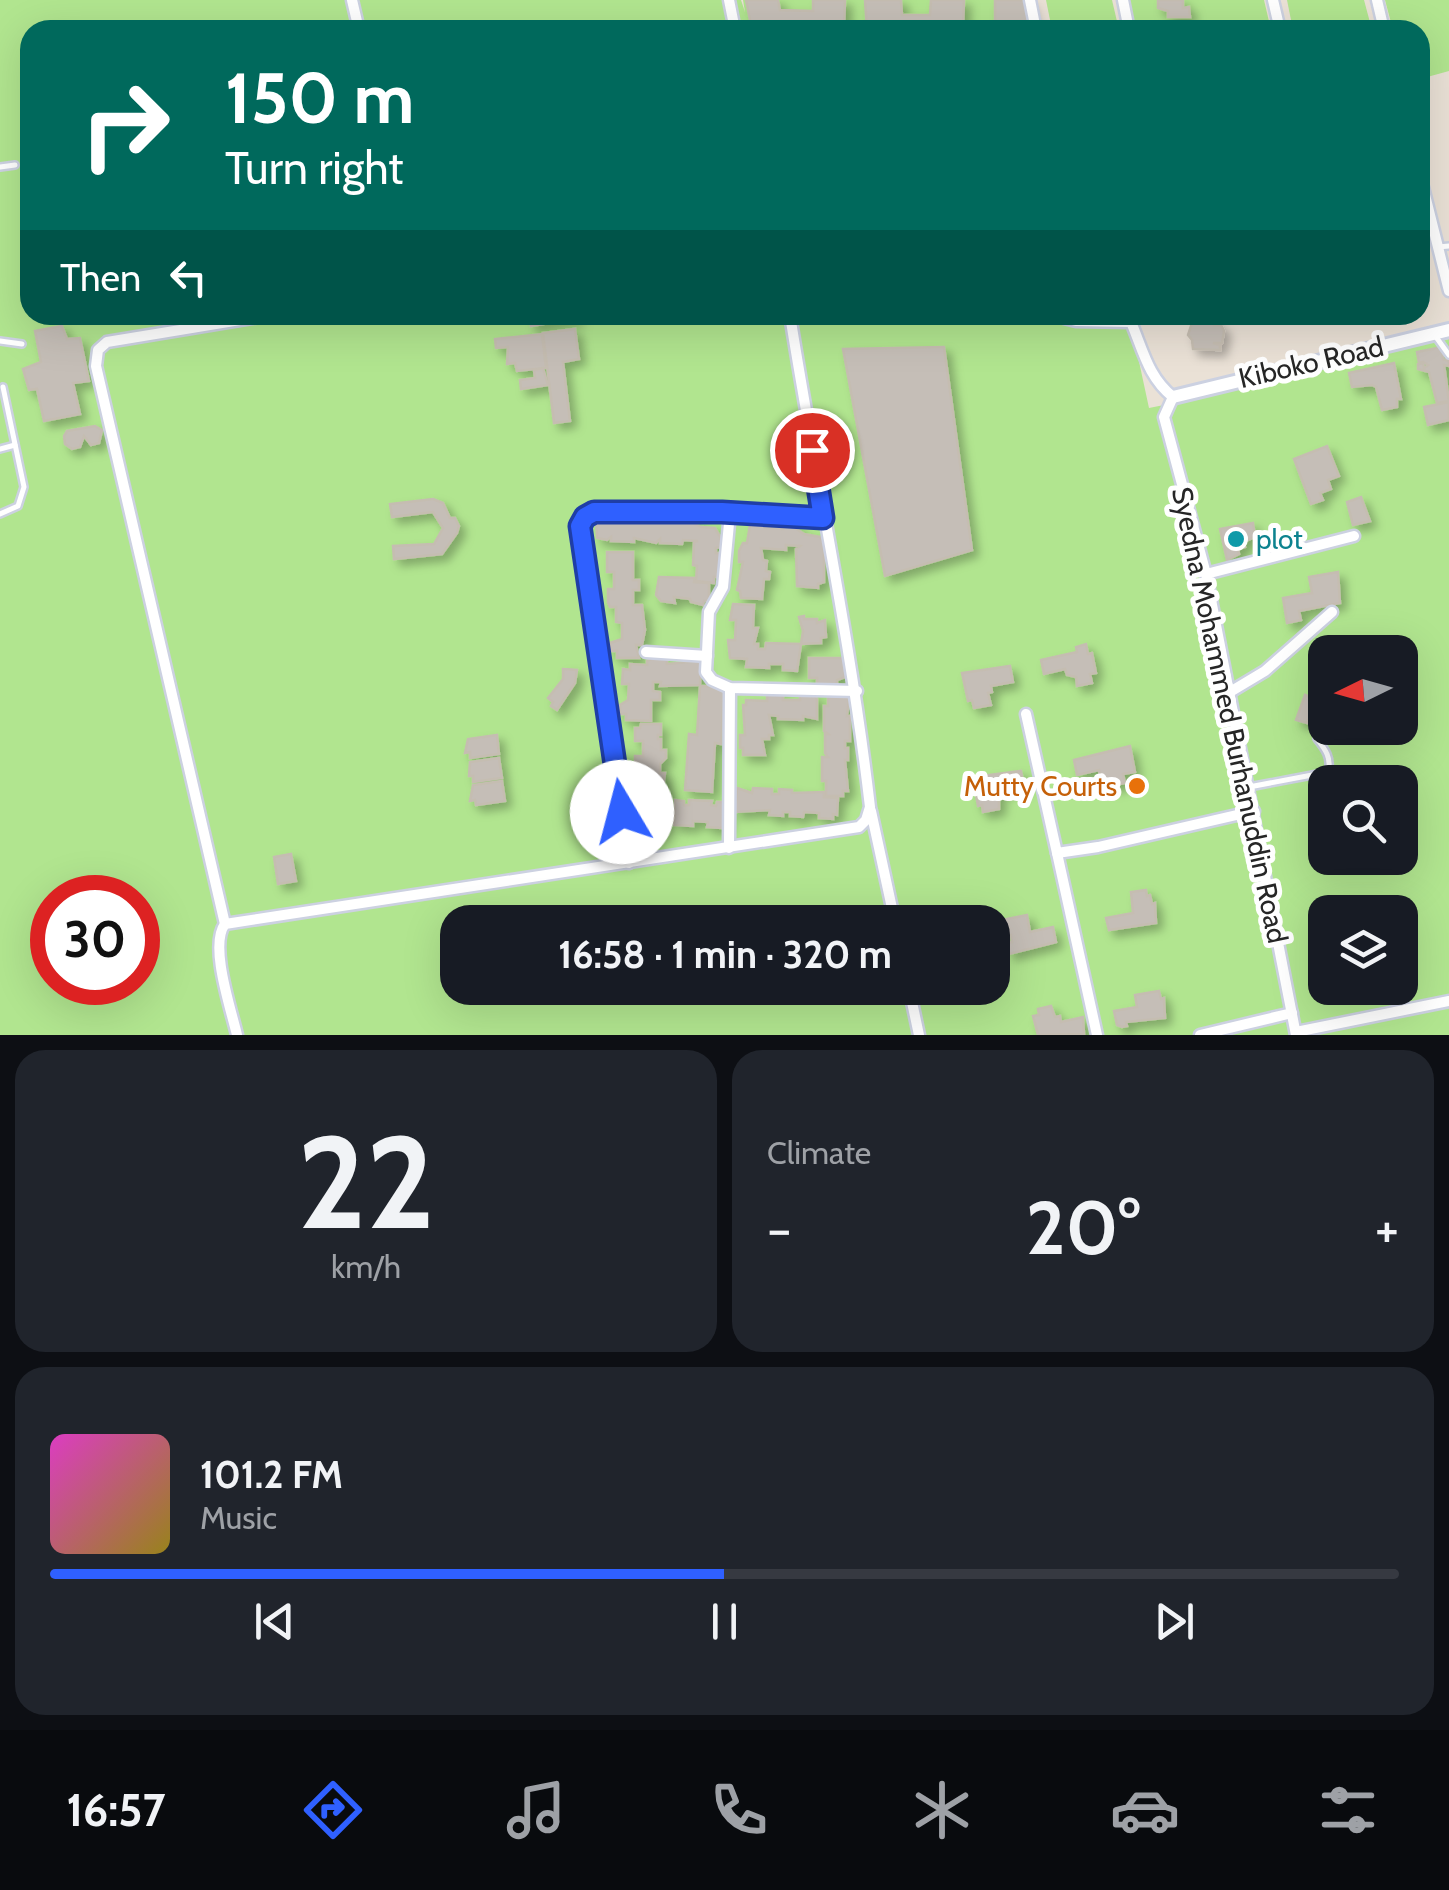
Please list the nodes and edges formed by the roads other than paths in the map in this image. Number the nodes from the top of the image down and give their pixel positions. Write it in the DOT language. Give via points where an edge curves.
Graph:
graph roads {
  1 [pos="14,165"];
  2 [pos="0,167"];
  3 [pos="1430,205"];
  4 [pos="1444,247"];
  5 [pos="1449,291"];
  6 [pos="211,325"];
  7 [pos="792,325"];
  8 [pos="1132,325"];
  9 [pos="1449,330"];
  10 [pos="1434,334"];
  11 [pos="0,341"];
  12 [pos="22,344"];
  13 [pos="1449,355"];
  14 [pos="3,386"];
  15 [pos="1173,397"];
  16 [pos="15,445"];
  17 [pos="0,448"];
  18 [pos="730,513"];
  19 [pos="0,514"];
  20 [pos="823,518"];
  21 [pos="1354,536"];
  22 [pos="1206,574"];
  23 [pos="1332,612"];
  24 [pos="646,652"];
  25 [pos="707,656"];
  26 [pos="730,688"];
  27 [pos="857,691"];
  28 [pos="1230,692"];
  29 [pos="1026,714"];
  30 [pos="1322,745"];
  31 [pos="1249,787"];
  32 [pos="870,808"];
  33 [pos="1254,811"];
  34 [pos="729,848"];
  35 [pos="1057,853"];
  36 [pos="629,862"];
  37 [pos="891,905"];
  38 [pos="225,924"];
  39 [pos="1449,1000"];
  40 [pos="913,1005"];
  41 [pos="1292,1013"];
  42 [pos="1296,1033"];
  43 [pos="237,1035"];
  44 [pos="919,1035"];
  45 [pos="1097,1035"];
  46 [pos="1200,1035"];
  1 -- 2 [label="lane"];
  3 -- 4 [label="street"];
  4 -- 5 [label="street"];
  6 -- 38 [label="street" via="107,342 96,366"];
  7 -- 20 [label="street"];
  8 -- 15 [label="street" via="1151,374"];
  9 -- 10 [label="street, Kiboko Road"];
  10 -- 13 [label="lane"];
  10 -- 15 [label="street, Kiboko Road"];
  11 -- 12 [label="lane"];
  14 -- 16 [label="lane"];
  15 -- 22 [label="street, Syedna Mohammed Burhanuddin Road" via="1164,417"];
  16 -- 17 [label="lane"];
  16 -- 19 [label="lane" via="24,487 18,506"];
  18 -- 20 [label="street"];
  18 -- 25 [label="street" via="723,587 709,612"];
  18 -- 36 [label="street" via="594,512 580,526"];
  20 -- 27 [label="street"];
  21 -- 22 [label="street"];
  22 -- 28 [label="street, Syedna Mohammed Burhanuddin Road"];
  23 -- 28 [label="street" via="1266,671"];
  24 -- 25 [label="street"];
  25 -- 26 [label="street" via="706,672"];
  26 -- 27 [label="street"];
  26 -- 34 [label="street"];
  27 -- 32 [label="street"];
  28 -- 31 [label="street, Syedna Mohammed Burhanuddin Road"];
  29 -- 35 [label="street"];
  30 -- 31 [label="lane" via="1328,772"];
  31 -- 33 [label="street, Syedna Mohammed Burhanuddin Road"];
  32 -- 34 [label="street" via="859,827"];
  32 -- 37 [label="street"];
  33 -- 35 [label="street"];
  33 -- 41 [label="street, Syedna Mohammed Burhanuddin Road"];
  34 -- 36 [label="street"];
  35 -- 45 [label="street"];
  36 -- 38 [label="street"];
  38 -- 43 [label="street" via="218,946"];
  39 -- 42 [label="street"];
  40 -- 44 [label="street"];
  41 -- 42 [label="street, Syedna Mohammed Burhanuddin Road"];
  41 -- 46 [label="street"];
}
